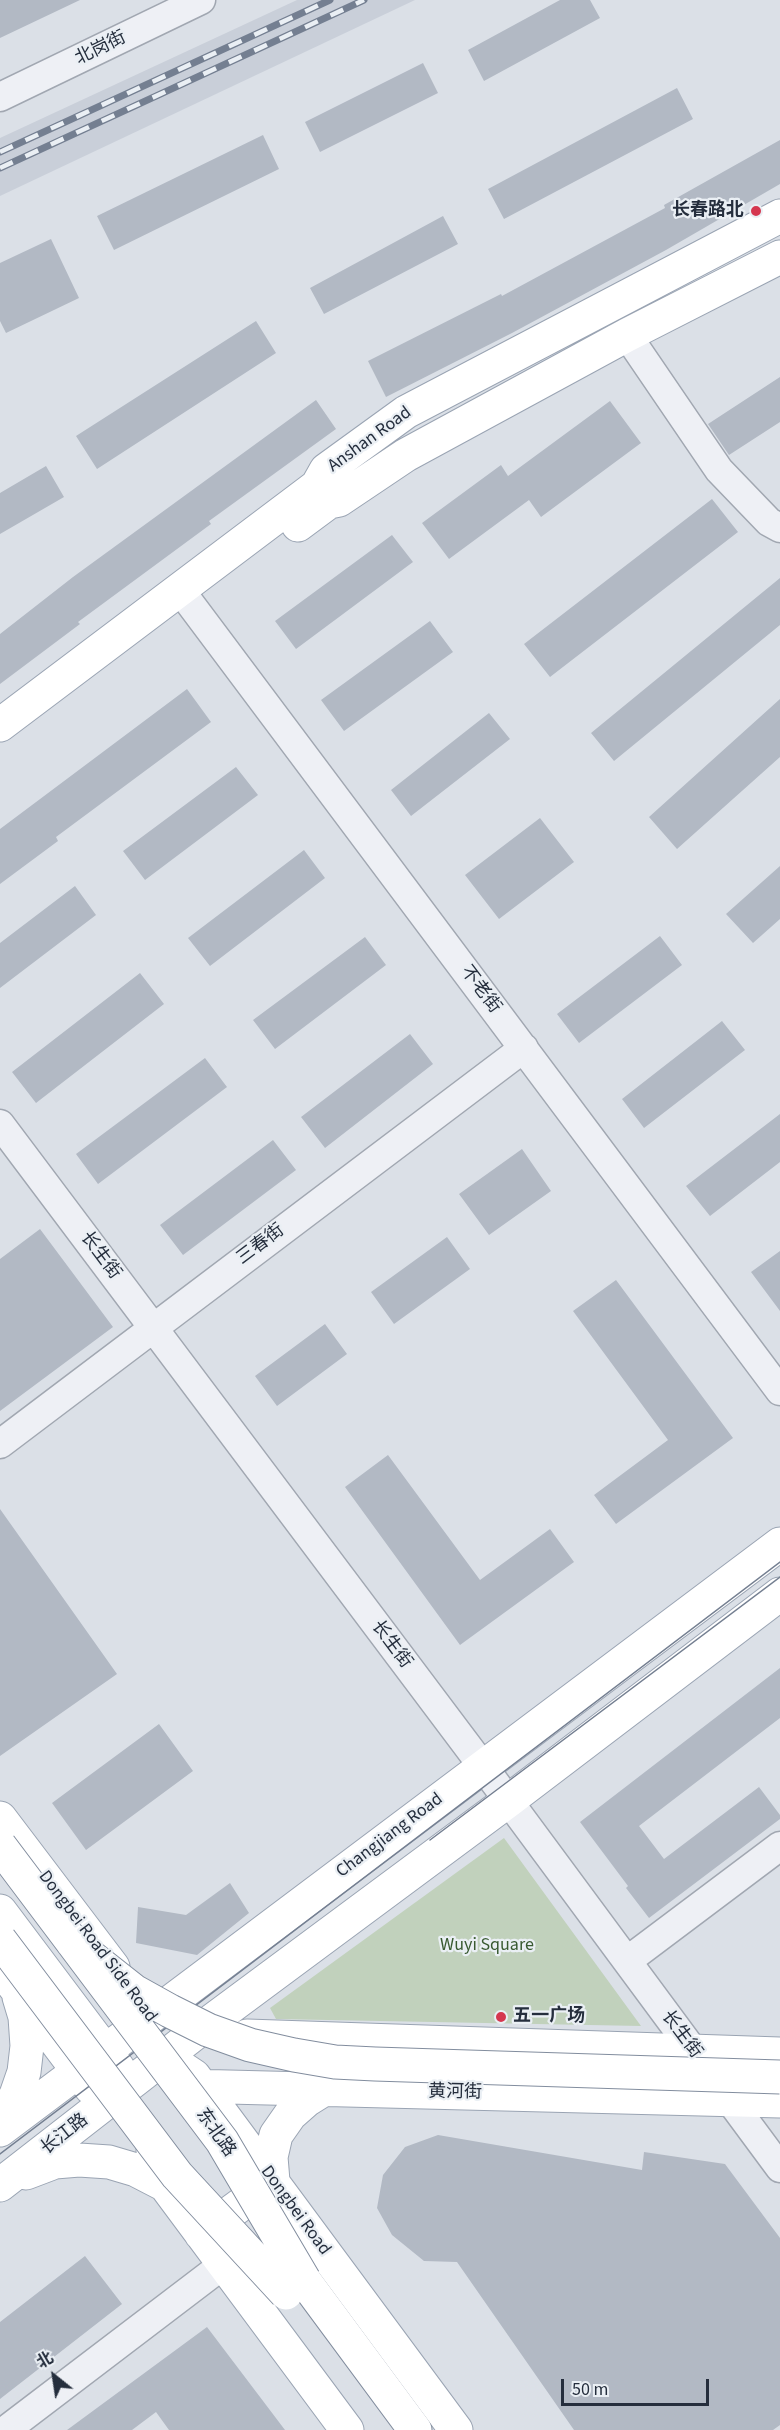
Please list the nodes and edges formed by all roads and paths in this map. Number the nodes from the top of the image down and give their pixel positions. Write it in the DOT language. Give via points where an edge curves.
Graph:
graph roads {
  1 [pos="201,0"];
  2 [pos="0,97"];
  3 [pos="780,216"];
  4 [pos="780,257"];
  5 [pos="627,335"];
  6 [pos="780,528"];
  7 [pos="186,598"];
  8 [pos="0,725"];
  9 [pos="0,751"];
  10 [pos="524,1048"];
  11 [pos="0,1124"];
  12 [pos="153,1326"];
  13 [pos="780,1391"];
  14 [pos="0,1444"];
  15 [pos="780,1544"];
  16 [pos="780,1594"];
  17 [pos="482,1767"];
  18 [pos="508,1801"];
  19 [pos="0,1818"];
  20 [pos="0,1846"];
  21 [pos="780,1846"];
  22 [pos="0,1873"];
  23 [pos="0,1911"];
  24 [pos="0,1940"];
  25 [pos="72,1942"];
  26 [pos="627,1962"];
  27 [pos="8,1978"];
  28 [pos="153,2035"];
  29 [pos="324,2038"];
  30 [pos="693,2051"];
  31 [pos="780,2054"];
  32 [pos="78,2071"];
  33 [pos="780,2073"];
  34 [pos="780,2077"];
  35 [pos="198,2081"];
  36 [pos="130,2084"];
  37 [pos="323,2090"];
  38 [pos="730,2100"];
  39 [pos="780,2101"];
  40 [pos="103,2105"];
  41 [pos="0,2122"];
  42 [pos="0,2130"];
  43 [pos="780,2168"];
  44 [pos="273,2181"];
  45 [pos="0,2185"];
  46 [pos="165,2185"];
  47 [pos="201,2234"];
  48 [pos="224,2264"];
  49 [pos="295,2287"];
  50 [pos="6,2430"];
  51 [pos="347,2430"];
  52 [pos="387,2430"];
  53 [pos="415,2430"];
  54 [pos="456,2430"];
  1 -- 2 [label="street, 北岗街"];
  3 -- 7 [label="main road, Anshan Road" via="406,412 326,470 317,486"];
  4 -- 5 [label="main road, Anshan Road"];
  5 -- 6 [label="street" via="719,470 769,522"];
  5 -- 7 [label="main road, Anshan Road" via="406,455"];
  7 -- 8 [label="main road, Anshan Road"];
  7 -- 9 [label="main road, Anshan Road"];
  7 -- 10 [label="street, 不老街"];
  10 -- 12 [label="street, 三春街"];
  10 -- 13 [label="street, 不老街"];
  11 -- 12 [label="street, 长生街"];
  12 -- 14 [label="street, 三春街"];
  12 -- 17 [label="street, 长生街"];
  15 -- 17 [label="main road, Changjiang Road"];
  16 -- 18 [label="main road, Changjiang Road"];
  17 -- 18 [label="street, 长生街"];
  17 -- 28 [label="main road, Changjiang Road"];
  18 -- 26 [label="street, 长生街"];
  18 -- 28 [label="main road, Changjiang Road"];
  19 -- 28 [label="main road, Dongbei Road Side Road"];
  20 -- 25 [label="main road, 东北路, bridge"];
  21 -- 26 [label="street"];
  22 -- 28 [label="main road" via="93,1996"];
  23 -- 28 [label="main road, Dongbei Road"];
  24 -- 49 [label="main road, 东北路, bridge" via="177,2175"];
  25 -- 34 [label="main road, bridge" via="125,1984 170,2011 249,2045 294,2055 375,2064"];
  25 -- 49 [label="main road, 东北路, bridge" via="222,2141"];
  26 -- 30 [label="street, 长生街"];
  27 -- 32 [label="main road"];
  27 -- 41 [label="main road" via="25,2017 27,2046 16,2095"];
  28 -- 29 [label="main road"];
  28 -- 32 [label="main road, Changjiang Road"];
  28 -- 35 [label="main road, Dongbei Road"];
  28 -- 36 [label="main road, Changjiang Road"];
  28 -- 36 [label="main road, Dongbei Road"];
  29 -- 30 [label="main road"];
  29 -- 37 [label="main road" via="298,2044 285,2064 294,2079"];
  30 -- 31 [label="main road"];
  30 -- 38 [label="street, 长生街"];
  32 -- 40 [label="main road"];
  32 -- 42 [label="main road, Changjiang Road"];
  33 -- 38 [label="street"];
  35 -- 36 [label="main road, 黄河街"];
  35 -- 37 [label="main road, 黄河街"];
  35 -- 44 [label="main road, Dongbei Road"];
  36 -- 40 [label="main road, 长江路"];
  36 -- 46 [label="main road, Dongbei Road"];
  37 -- 38 [label="main road, 黄河街"];
  37 -- 44 [label="main road" via="290,2115 276,2135 271,2157"];
  38 -- 39 [label="main road, 黄河街"];
  38 -- 43 [label="street, 长生街"];
  40 -- 45 [label="main road, 长江路"];
  40 -- 46 [label="main road"];
  44 -- 47 [label="main road"];
  44 -- 54 [label="main road, Dongbei Road"];
  45 -- 46 [label="main road" via="55,2162 79,2160 127,2167"];
  46 -- 47 [label="main road, Dongbei Road"];
  47 -- 48 [label="main road, Dongbei Road"];
  48 -- 50 [label="street"];
  48 -- 51 [label="main road, Dongbei Road"];
  49 -- 52 [label="main road, 东北路"];
  49 -- 53 [label="main road, 东北路"];
}
